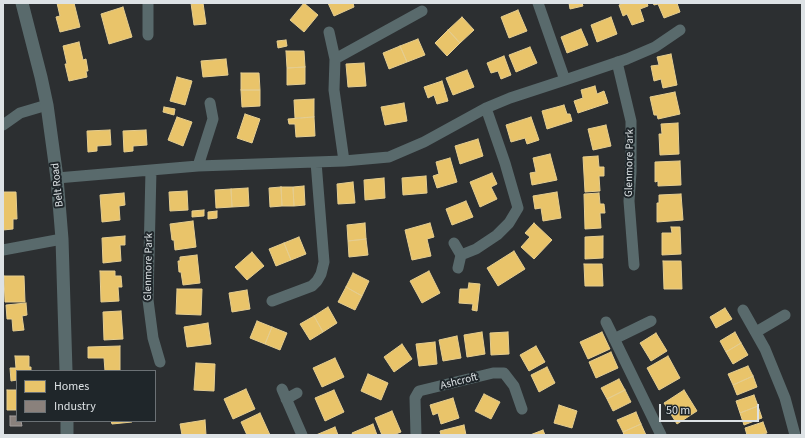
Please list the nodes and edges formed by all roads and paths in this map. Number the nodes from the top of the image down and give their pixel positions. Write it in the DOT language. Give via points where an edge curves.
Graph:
graph roads {
  1 [pos="22,3"];
  2 [pos="148,3"];
  3 [pos="538,3"];
  4 [pos="422,11"];
  5 [pos="680,30"];
  6 [pos="329,32"];
  7 [pos="148,35"];
  8 [pos="335,59"];
  9 [pos="618,62"];
  10 [pos="565,80"];
  11 [pos="210,103"];
  12 [pos="47,105"];
  13 [pos="486,108"];
  14 [pos="3,125"];
  15 [pos="344,161"];
  16 [pos="316,162"];
  17 [pos="198,166"];
  18 [pos="151,170"];
  19 [pos="58,178"];
  20 [pos="62,239"];
  21 [pos="454,243"];
  22 [pos="3,250"];
  23 [pos="461,255"];
  24 [pos="634,264"];
  25 [pos="458,268"];
  26 [pos="272,301"];
  27 [pos="743,310"];
  28 [pos="785,315"];
  29 [pos="651,321"];
  30 [pos="606,322"];
  31 [pos="756,332"];
  32 [pos="614,339"];
  33 [pos="160,362"];
  34 [pos="66,370"];
  35 [pos="298,393"];
  36 [pos="522,409"];
  37 [pos="67,422"];
  38 [pos="67,435"];
  39 [pos="302,435"];
  40 [pos="416,435"];
  41 [pos="661,435"];
  42 [pos="795,435"];
  1 -- 12 [label="street, Belt Road"];
  2 -- 7 [label="street"];
  3 -- 10 [label="street"];
  4 -- 8 [label="street"];
  5 -- 9 [label="street" via="654,47"];
  6 -- 8 [label="street"];
  8 -- 15 [label="street" via="334,90"];
  9 -- 10 [label="street"];
  9 -- 24 [label="street, Glenmore Park" via="631,121 629,201"];
  10 -- 13 [label="street"];
  11 -- 17 [label="street" via="213,119"];
  12 -- 14 [label="street" via="20,112"];
  12 -- 19 [label="street, Belt Road"];
  13 -- 15 [label="street" via="424,142 389,157"];
  13 -- 23 [label="street" via="518,208 509,223 497,235 476,250"];
  15 -- 16 [label="street"];
  16 -- 17 [label="street"];
  16 -- 26 [label="street" via="324,262 321,274 312,286"];
  17 -- 18 [label="street"];
  18 -- 19 [label="street"];
  18 -- 33 [label="street, Glenmore Park" via="148,300 153,338"];
  19 -- 20 [label="street, Belt Road"];
  20 -- 22 [label="street"];
  20 -- 34 [label="street, Belt Road"];
  21 -- 23 [label="street"];
  23 -- 25 [label="street"];
  27 -- 31 [label="street"];
  28 -- 31 [label="street"];
  29 -- 32 [label="street"];
  30 -- 32 [label="street"];
  31 -- 42 [label="street" via="766,349 785,398"];
  32 -- 41 [label="street"];
  35 -- 39 [label="street" via="284,394"];
  36 -- 40 [label="street, Ashcroft" via="514,386 504,373 493,373 419,391 415,398"];
  37 -- 38 [label="street"];
}
